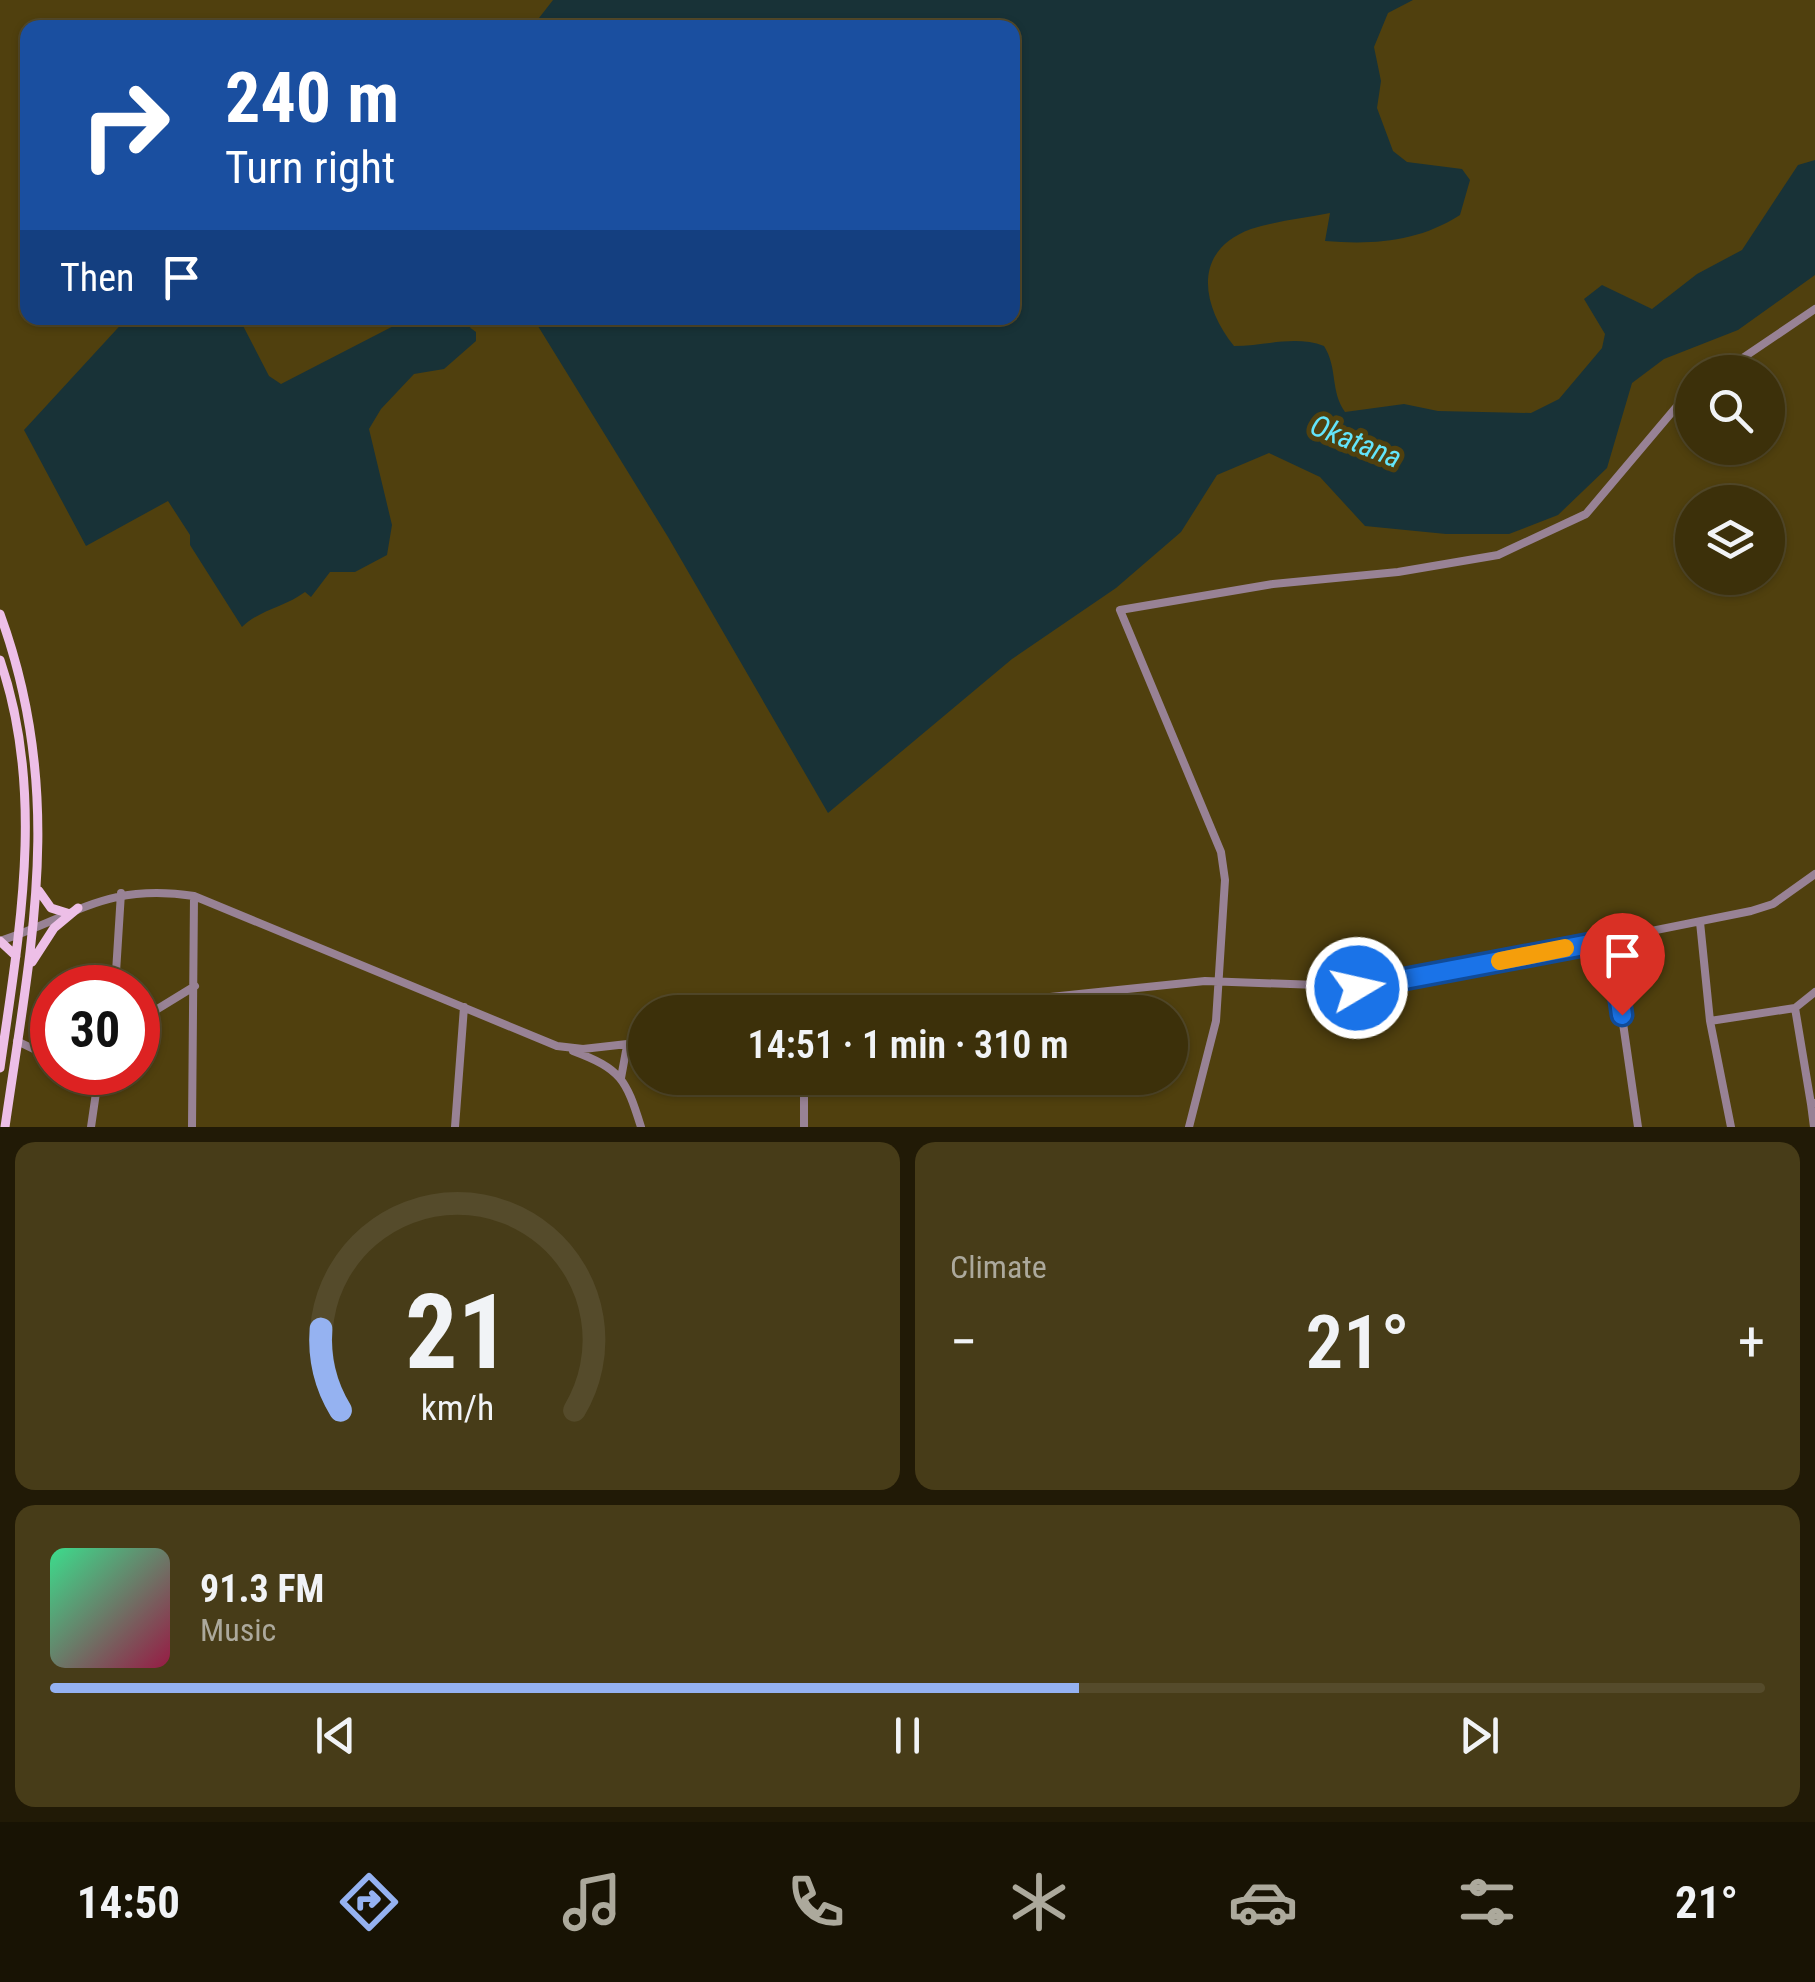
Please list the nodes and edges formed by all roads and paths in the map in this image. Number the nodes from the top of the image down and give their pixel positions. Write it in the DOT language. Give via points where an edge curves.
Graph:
graph roads {
  1 [pos="1815,308"];
  2 [pos="1747,355"];
  3 [pos="1675,408"];
  4 [pos="0,614"];
  5 [pos="0,660"];
  6 [pos="33,741"];
  7 [pos="19,744"];
  8 [pos="1815,874"];
  9 [pos="38,891"];
  10 [pos="122,893"];
  11 [pos="194,896"];
  12 [pos="78,908"];
  13 [pos="67,913"];
  14 [pos="1700,922"];
  15 [pos="33,932"];
  16 [pos="18,936"];
  17 [pos="1611,940"];
  18 [pos="0,941"];
  19 [pos="16,956"];
  20 [pos="117,965"];
  21 [pos="28,968"];
  22 [pos="1218,980"];
  23 [pos="196,986"];
  24 [pos="1815,992"];
  25 [pos="1071,995"];
  26 [pos="464,1007"];
  27 [pos="160,1008"];
  28 [pos="1794,1008"];
  29 [pos="1710,1020"];
  30 [pos="18,1041"];
  31 [pos="628,1044"];
  32 [pos="30,1047"];
  33 [pos="569,1049"];
  34 [pos="628,1051"];
  35 [pos="0,1068"];
  36 [pos="621,1078"];
  37 [pos="96,1095"];
  38 [pos="804,1095"];
  39 [pos="1813,1103"];
  40 [pos="5,1127"];
  41 [pos="91,1127"];
  42 [pos="192,1127"];
  43 [pos="456,1127"];
  44 [pos="641,1127"];
  45 [pos="804,1127"];
  46 [pos="1189,1127"];
  47 [pos="1638,1127"];
  48 [pos="1731,1127"];
  49 [pos="1814,1127"];
  1 -- 2 [label="street"];
  3 -- 22 [label="street" via="1586,514 1498,555 1120,610 1221,852 1226,880"];
  4 -- 6 [label="main road"];
  5 -- 7 [label="main road"];
  6 -- 7 [label="main road"];
  6 -- 9 [label="main road"];
  7 -- 16 [label="main road" via="26,846"];
  8 -- 14 [label="street" via="1773,904"];
  9 -- 13 [label="main road" via="51,908"];
  9 -- 15 [label="main road"];
  10 -- 11 [label="street"];
  10 -- 12 [label="street"];
  10 -- 20 [label="street"];
  11 -- 23 [label="street"];
  11 -- 26 [label="street"];
  12 -- 13 [label="street"];
  12 -- 21 [label="main road" via="54,928"];
  13 -- 15 [label="street"];
  14 -- 17 [label="street"];
  14 -- 29 [label="street"];
  15 -- 16 [label="street"];
  15 -- 21 [label="main road"];
  16 -- 18 [label="street"];
  16 -- 19 [label="main road"];
  17 -- 22 [label="street" via="1364,988"];
  17 -- 47 [label="street"];
  18 -- 19 [label="main road"];
  19 -- 35 [label="main road"];
  21 -- 30 [label="main road"];
  22 -- 25 [label="street"];
  22 -- 46 [label="street" via="1216,1020"];
  23 -- 27 [label="street"];
  23 -- 42 [label="street"];
  24 -- 28 [label="street"];
  26 -- 33 [label="street"];
  26 -- 43 [label="street"];
  28 -- 29 [label="street"];
  28 -- 39 [label="street"];
  29 -- 48 [label="street"];
  30 -- 32 [label="street"];
  30 -- 40 [label="main road"];
  31 -- 33 [label="street"];
  33 -- 36 [label="street" via="609,1064"];
  34 -- 36 [label="street"];
  36 -- 44 [label="street"];
  37 -- 41 [label="street"];
  38 -- 45 [label="street"];
  39 -- 49 [label="street"];
}
